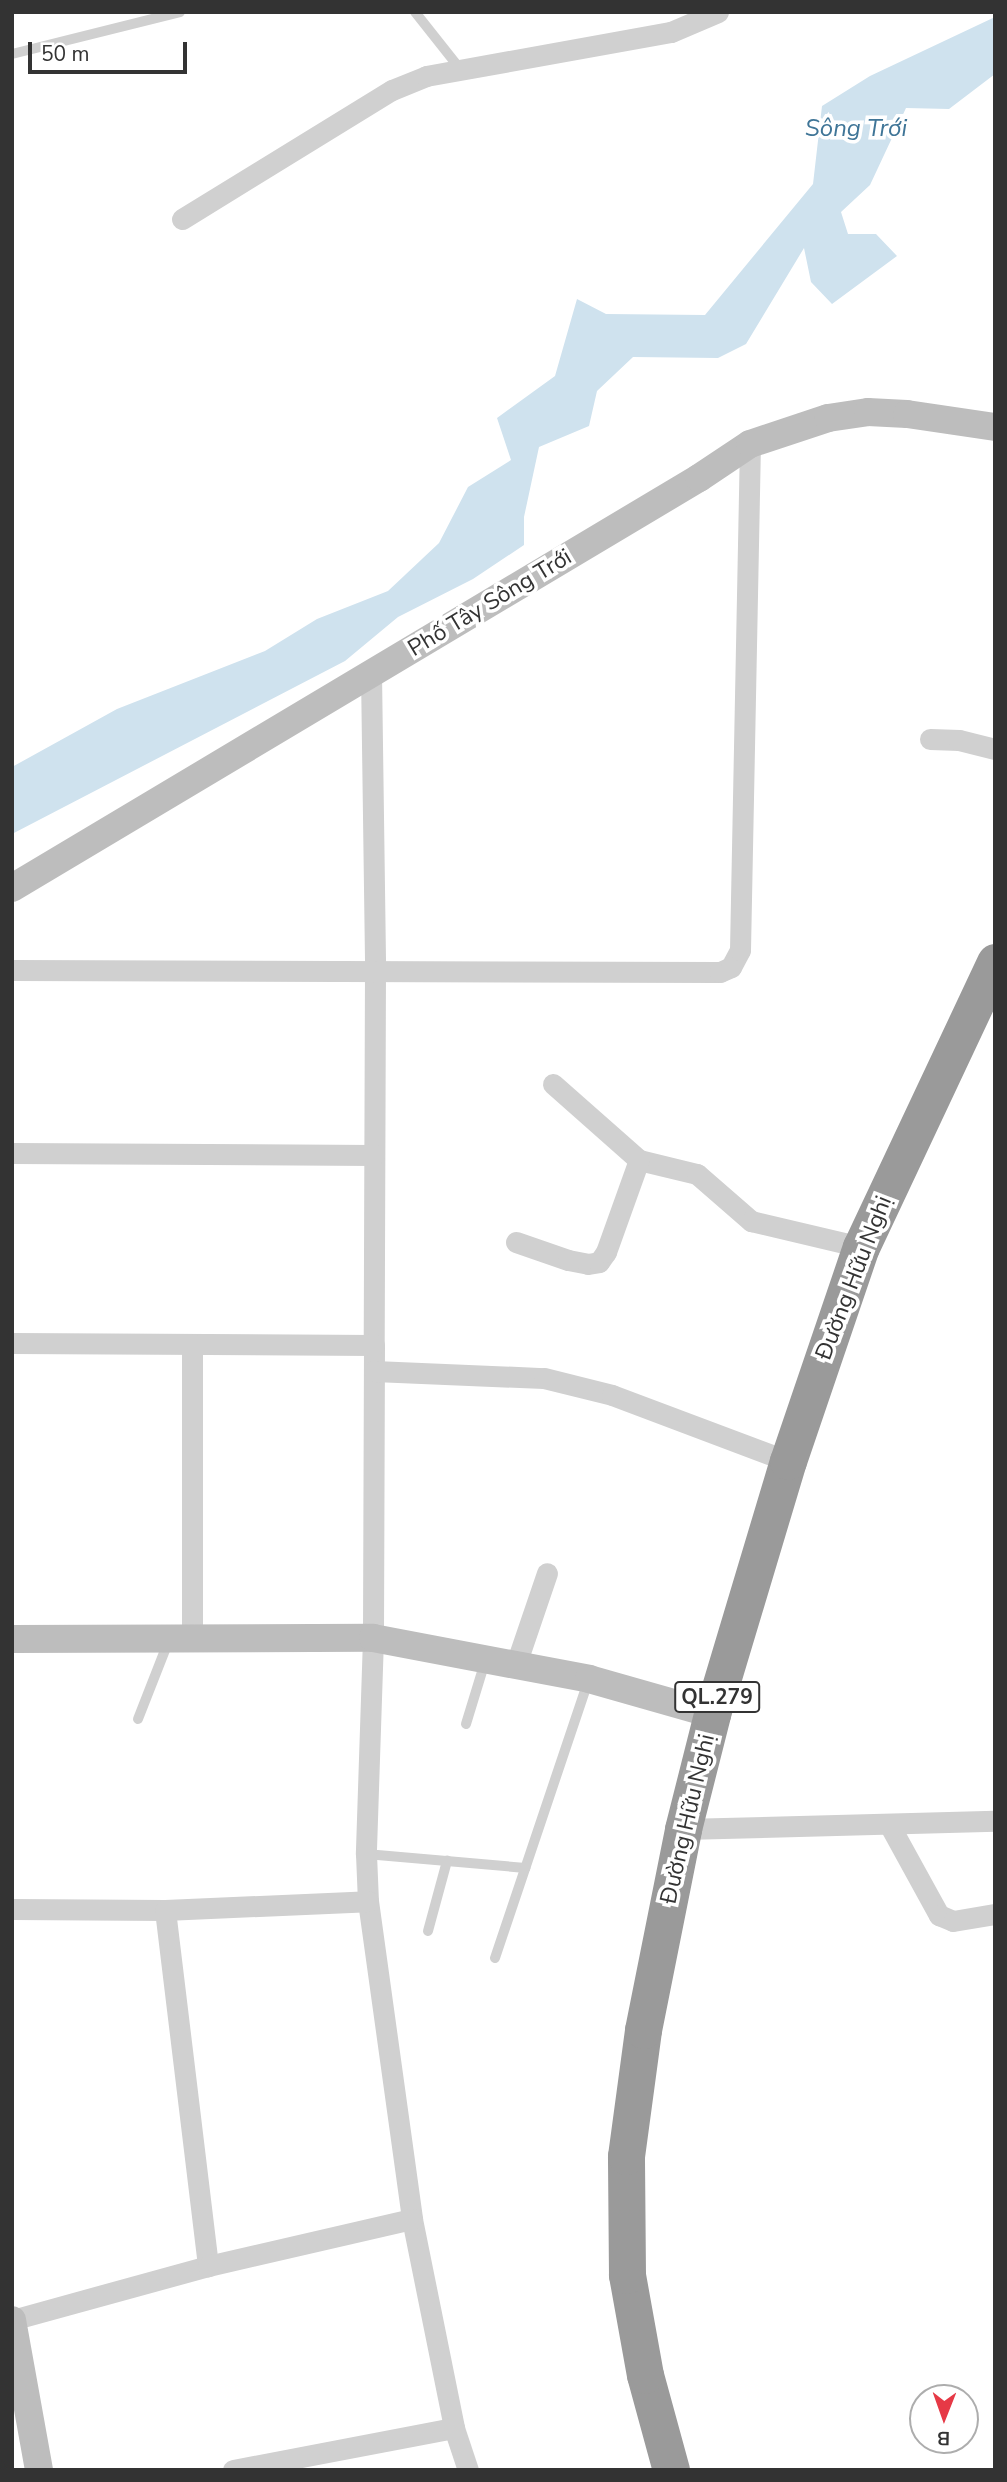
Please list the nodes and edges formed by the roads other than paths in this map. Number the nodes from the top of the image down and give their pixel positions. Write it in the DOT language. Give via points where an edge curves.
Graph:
graph roads {
  1 [pos="180,12"];
  2 [pos="415,12"];
  3 [pos="718,12"];
  4 [pos="12,54"];
  5 [pos="461,70"];
  6 [pos="183,219"];
  7 [pos="995,428"];
  8 [pos="750,444"];
  9 [pos="371,673"];
  10 [pos="930,739"];
  11 [pos="995,749"];
  12 [pos="12,888"];
  13 [pos="995,962"];
  14 [pos="12,970"];
  15 [pos="375,971"];
  16 [pos="553,1084"];
  17 [pos="12,1153"];
  18 [pos="374,1155"];
  19 [pos="639,1160"];
  20 [pos="516,1242"];
  21 [pos="861,1247"];
  22 [pos="12,1343"];
  23 [pos="192,1344"];
  24 [pos="374,1345"];
  25 [pos="374,1371"];
  26 [pos="788,1461"];
  27 [pos="547,1573"];
  28 [pos="12,1639"];
  29 [pos="373,1639"];
  30 [pos="181,1640"];
  31 [pos="485,1662"];
  32 [pos="515,1667"];
  33 [pos="589,1679"];
  34 [pos="712,1714"];
  35 [pos="138,1719"];
  36 [pos="466,1724"];
  37 [pos="995,1821"];
  38 [pos="890,1826"];
  39 [pos="683,1829"];
  40 [pos="366,1854"];
  41 [pos="447,1861"];
  42 [pos="525,1868"];
  43 [pos="368,1901"];
  44 [pos="12,1909"];
  45 [pos="165,1910"];
  46 [pos="995,1914"];
  47 [pos="428,1931"];
  48 [pos="495,1958"];
  49 [pos="412,2219"];
  50 [pos="208,2266"];
  51 [pos="12,2320"];
  52 [pos="454,2428"];
  53 [pos="247,2469"];
  54 [pos="39,2470"];
  55 [pos="468,2470"];
  56 [pos="671,2470"];
  1 -- 4 [label="lane"];
  2 -- 5 [label="lane"];
  3 -- 5 [label="street" via="671,32"];
  5 -- 6 [label="street" via="426,76 392,90"];
  7 -- 8 [label="street, Phố Tây Sông Trới" via="868,412 828,418"];
  8 -- 9 [label="street, Phố Tây Sông Trới"];
  8 -- 15 [label="street" via="737,960 720,972"];
  9 -- 12 [label="street, Phố Tây Sông Trới"];
  9 -- 15 [label="street"];
  10 -- 11 [label="street"];
  13 -- 21 [label="highway, Đường Hữu Nghị / QL.279"];
  14 -- 15 [label="street"];
  15 -- 18 [label="street"];
  16 -- 19 [label="street"];
  17 -- 18 [label="street"];
  18 -- 24 [label="street"];
  19 -- 20 [label="street" via="599,1262 588,1264"];
  19 -- 21 [label="street" via="697,1174 742,1214 764,1226"];
  21 -- 26 [label="highway, Đường Hữu Nghị / QL.279"];
  22 -- 23 [label="street"];
  23 -- 24 [label="street"];
  23 -- 30 [label="street"];
  24 -- 25 [label="street"];
  25 -- 26 [label="street" via="544,1378 612,1395"];
  25 -- 29 [label="street"];
  26 -- 34 [label="highway, Đường Hữu Nghị / QL.279"];
  27 -- 32 [label="street"];
  28 -- 30 [label="street"];
  29 -- 30 [label="street"];
  29 -- 31 [label="street"];
  29 -- 40 [label="street"];
  30 -- 35 [label="lane"];
  31 -- 32 [label="street"];
  31 -- 36 [label="lane"];
  32 -- 33 [label="street"];
  33 -- 34 [label="street"];
  33 -- 42 [label="lane"];
  34 -- 39 [label="highway, Đường Hữu Nghị / QL.279"];
  37 -- 38 [label="street"];
  38 -- 39 [label="street"];
  38 -- 46 [label="street" via="939,1915 953,1921"];
  39 -- 56 [label="highway, Đường Hữu Nghị / QL.279" via="643,2030 626,2156 627,2276 645,2375"];
  40 -- 41 [label="lane"];
  40 -- 43 [label="street"];
  41 -- 42 [label="lane"];
  41 -- 47 [label="lane"];
  42 -- 48 [label="lane"];
  43 -- 45 [label="street"];
  43 -- 49 [label="street"];
  44 -- 45 [label="street"];
  45 -- 50 [label="street"];
  49 -- 50 [label="street"];
  49 -- 52 [label="street"];
  50 -- 51 [label="street"];
  51 -- 54 [label="street"];
  52 -- 53 [label="street"];
  52 -- 55 [label="street"];
}
